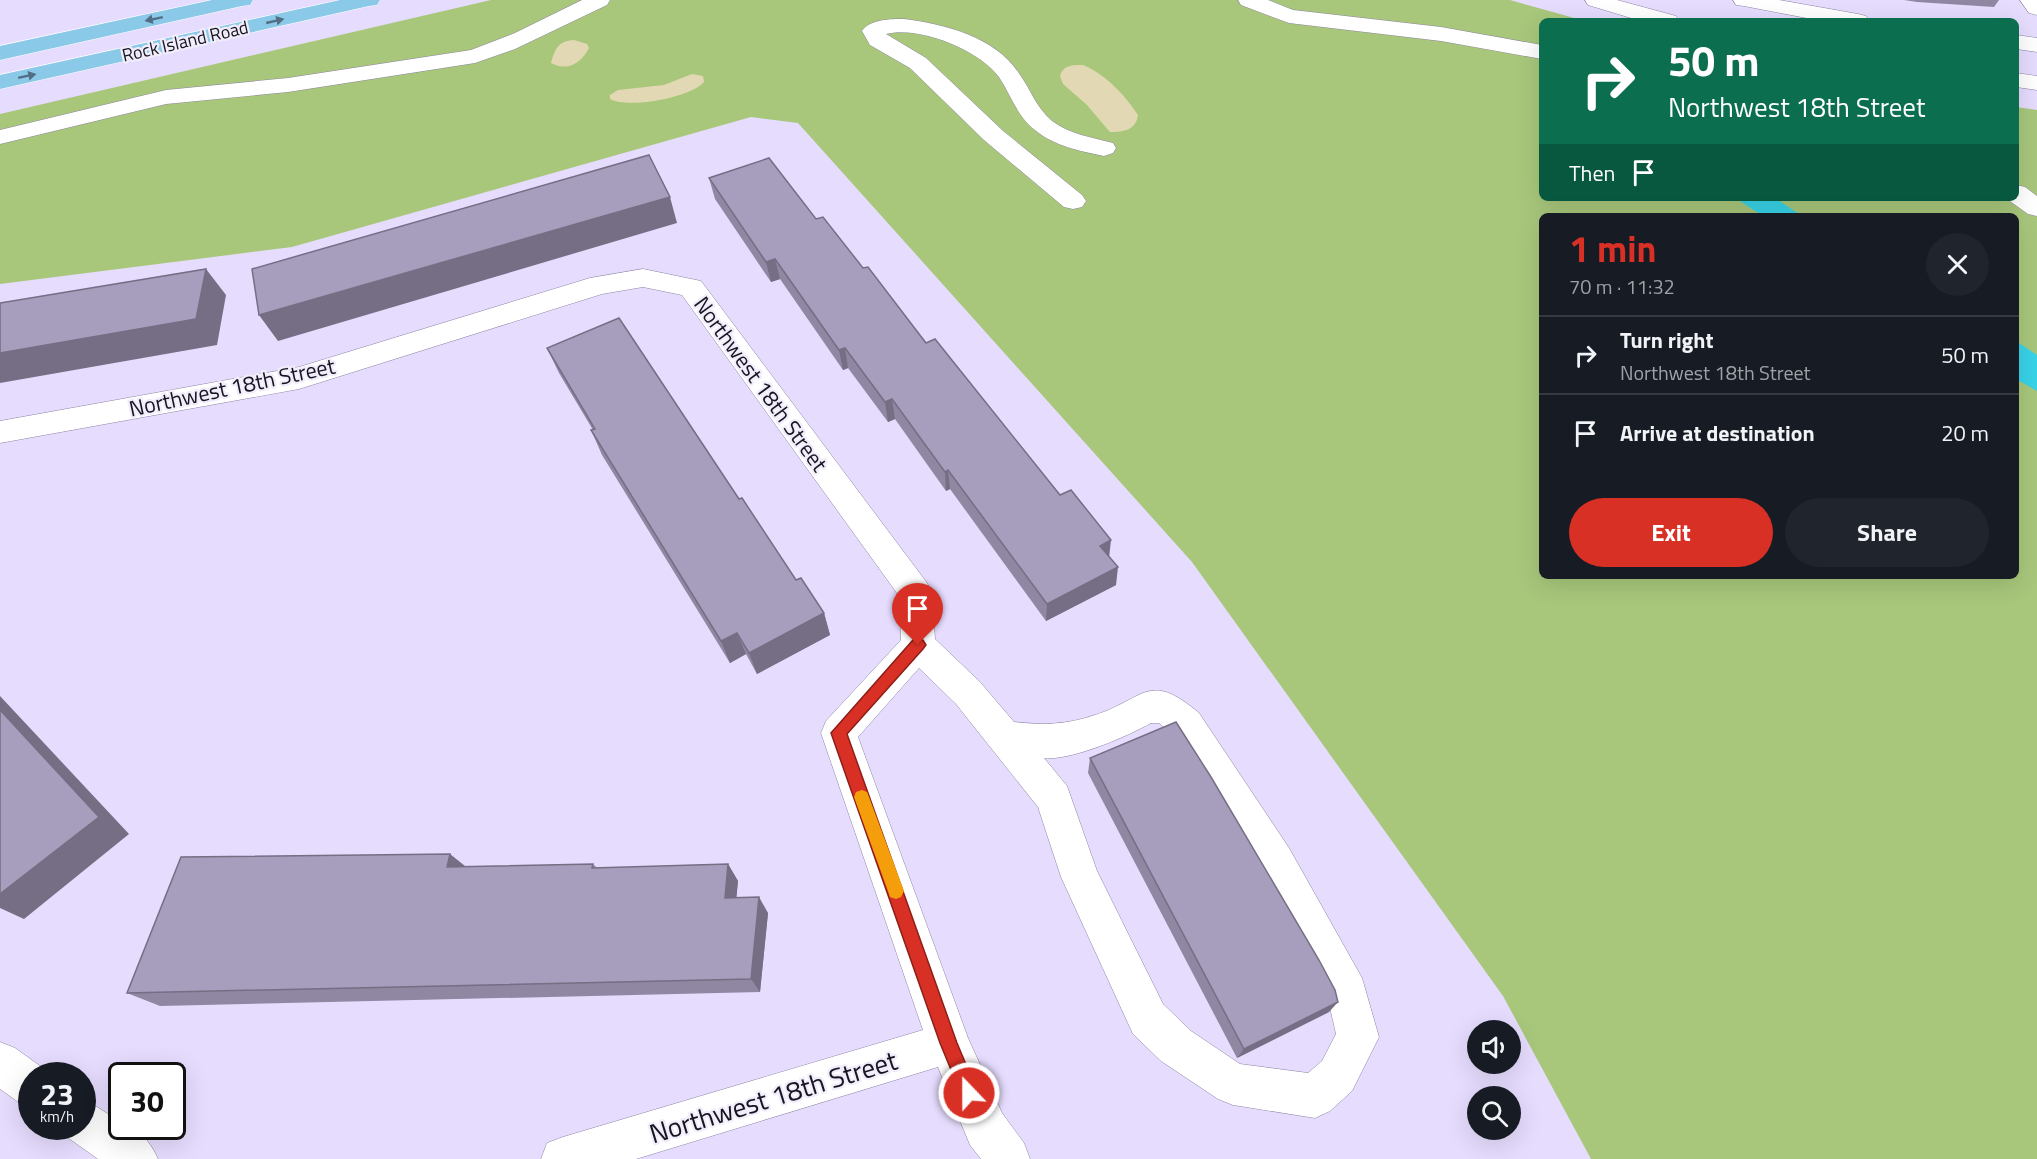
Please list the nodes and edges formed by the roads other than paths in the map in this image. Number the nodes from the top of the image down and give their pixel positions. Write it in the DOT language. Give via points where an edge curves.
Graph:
graph roads {
  1 [pos="242,0"];
  2 [pos="369,0"];
  3 [pos="599,0"];
  4 [pos="1249,0"];
  5 [pos="1596,0"];
  6 [pos="1744,0"];
  7 [pos="2031,0"];
  8 [pos="2037,8"];
  9 [pos="1656,18"];
  10 [pos="1842,18"];
  11 [pos="52,42"];
  12 [pos="2019,42"];
  13 [pos="2037,45"];
  14 [pos="1539,51"];
  15 [pos="0,53"];
  16 [pos="54,70"];
  17 [pos="2019,80"];
  18 [pos="0,82"];
  19 [pos="2037,83"];
  20 [pos="0,137"];
  21 [pos="1104,148"];
  22 [pos="2019,196"];
  23 [pos="1073,201"];
  24 [pos="2037,208"];
  25 [pos="0,432"];
  26 [pos="918,645"];
  27 [pos="1004,737"];
  28 [pos="949,1043"];
  29 [pos="0,1064"];
  30 [pos="18,1076"];
  31 [pos="96,1132"];
  32 [pos="136,1159"];
  33 [pos="563,1159"];
  34 [pos="1008,1159"];
  1 -- 11 [label="main road, Rock Island Road, one-way"];
  16 -- 2 [label="main road, Rock Island Road, one-way"];
  3 -- 20 [label="street" via="529,36 475,56 288,85 166,97"];
  4 -- 14 [label="street" via="1289,16 1441,34"];
  5 -- 9 [label="street"];
  6 -- 10 [label="street"];
  7 -- 8 [label="street"];
  11 -- 15 [label="main road, Rock Island Road"];
  11 -- 16 [label="main road"];
  12 -- 13 [label="street"];
  18 -- 16 [label="main road, Rock Island Road, one-way"];
  17 -- 19 [label="street"];
  21 -- 23 [label="street" via="1081,145 1055,134 1036,119 1003,67 986,53 927,27 897,25 873,31 878,40 918,63 993,135"];
  22 -- 24 [label="street"];
  25 -- 26 [label="street, Northwest 18th Street" via="299,378 600,285 643,278 691,288 915,594"];
  26 -- 27 [label="street" via="968,693"];
  26 -- 28 [label="street" via="839,733"];
  27 -- 27 [label="street" via="1054,798 1080,877 1148,1018 1176,1046 1233,1084 1315,1096 1337,1076 1358,1037 1347,993 1275,861 1186,724 1166,707 1147,707 1094,732 1049,742"];
  28 -- 33 [label="street, Northwest 18th Street"];
  28 -- 34 [label="street" via="986,1129"];
  29 -- 30 [label="street"];
  31 -- 32 [label="street"];
}
